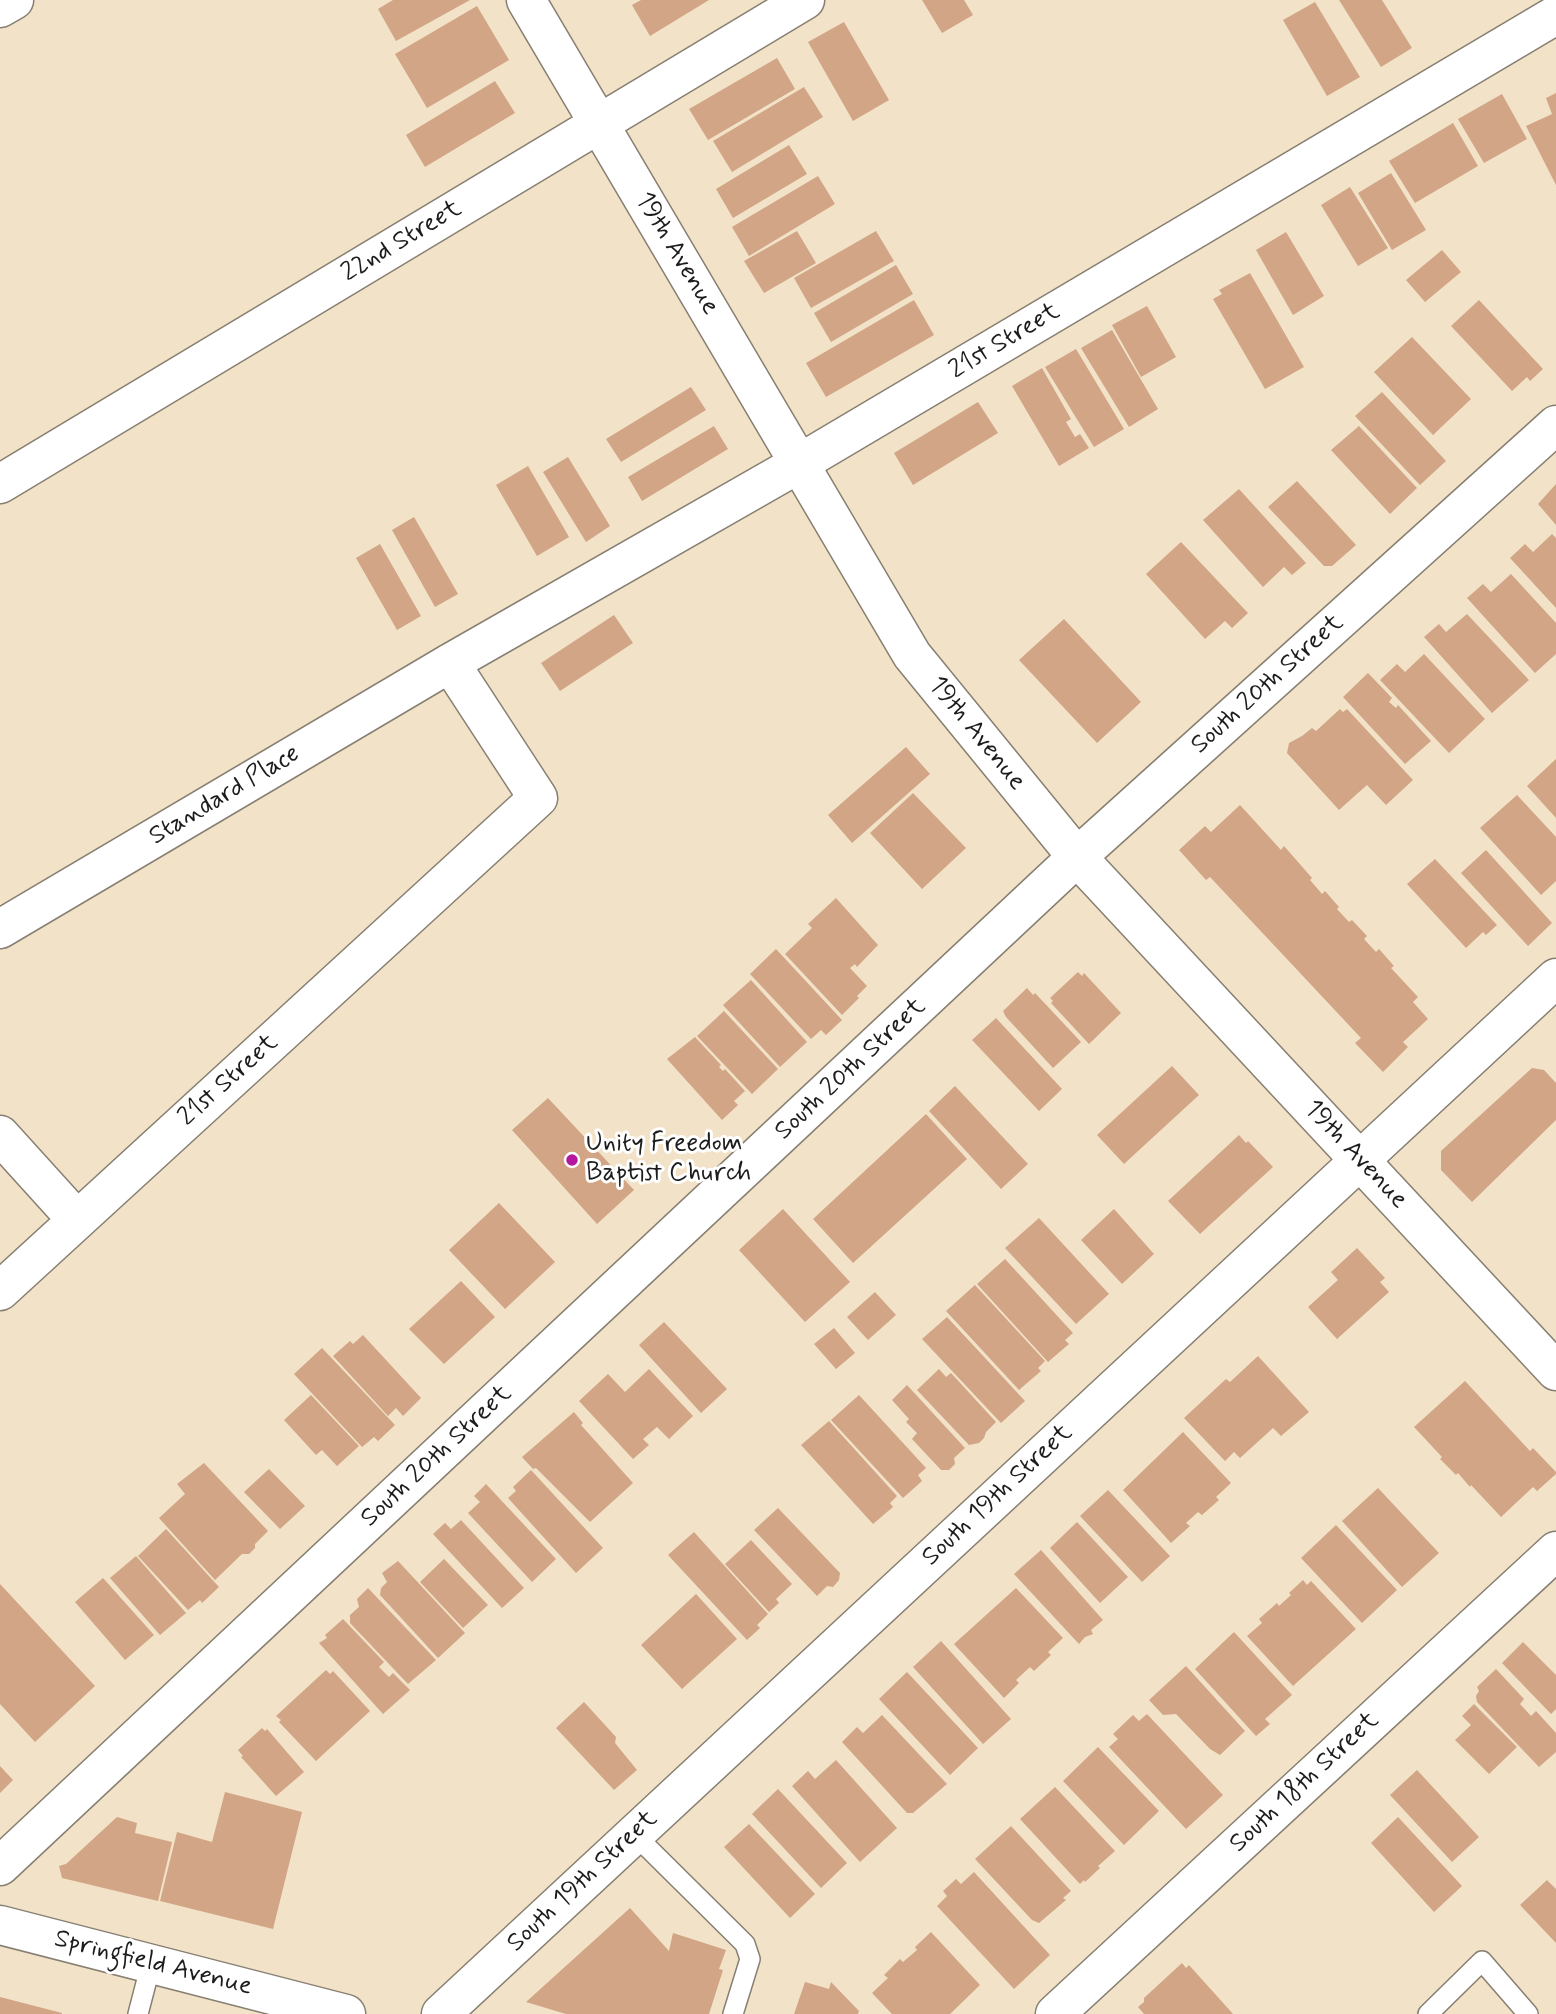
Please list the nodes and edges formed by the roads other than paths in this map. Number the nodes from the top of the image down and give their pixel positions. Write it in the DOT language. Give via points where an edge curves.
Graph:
graph roads {
  1 [pos="14,0"];
  2 [pos="526,0"];
  3 [pos="805,0"];
  4 [pos="0,8"];
  5 [pos="1556,15"];
  6 [pos="599,123"];
  7 [pos="1556,425"];
  8 [pos="800,463"];
  9 [pos="0,484"];
  10 [pos="450,663"];
  11 [pos="1077,857"];
  12 [pos="0,929"];
  13 [pos="1556,978"];
  14 [pos="0,1135"];
  15 [pos="1360,1160"];
  16 [pos="77,1220"];
  17 [pos="0,1291"];
  18 [pos="1556,1371"];
  19 [pos="1556,1551"];
  20 [pos="634,1834"];
  21 [pos="0,1866"];
  22 [pos="0,1925"];
  23 [pos="151,1964"];
  24 [pos="138,2014"];
  25 [pos="346,2014"];
  26 [pos="441,2014"];
  27 [pos="733,2014"];
  28 [pos="1055,2014"];
  29 [pos="1428,2014"];
  30 [pos="1528,2014"];
  1 -- 4 [label="street"];
  2 -- 6 [label="street, 19th Avenue"];
  3 -- 6 [label="street, 22nd Street"];
  5 -- 8 [label="street, 21st Street"];
  6 -- 8 [label="street, 19th Avenue"];
  6 -- 9 [label="street, 22nd Street"];
  7 -- 11 [label="street, South 20th Street"];
  8 -- 10 [label="street, 21st Street"];
  8 -- 11 [label="street, 19th Avenue" via="912,655"];
  10 -- 12 [label="street, Standard Place"];
  10 -- 16 [label="street, 21st Street" via="538,798"];
  11 -- 15 [label="street, 19th Avenue"];
  11 -- 21 [label="street, South 20th Street"];
  13 -- 15 [label="street, South 19th Street"];
  14 -- 16 [label="street"];
  15 -- 18 [label="street, 19th Avenue"];
  15 -- 20 [label="street, South 19th Street"];
  16 -- 17 [label="street, 21st Street"];
  19 -- 28 [label="street, South 18th Street"];
  20 -- 26 [label="street, South 19th Street"];
  20 -- 27 [label="lane" via="745,1944 750,1959"];
  22 -- 23 [label="street, Springfield Avenue"];
  23 -- 24 [label="lane"];
  23 -- 25 [label="street, Springfield Avenue"];
  29 -- 30 [label="lane" via="1482,1961"];
}
